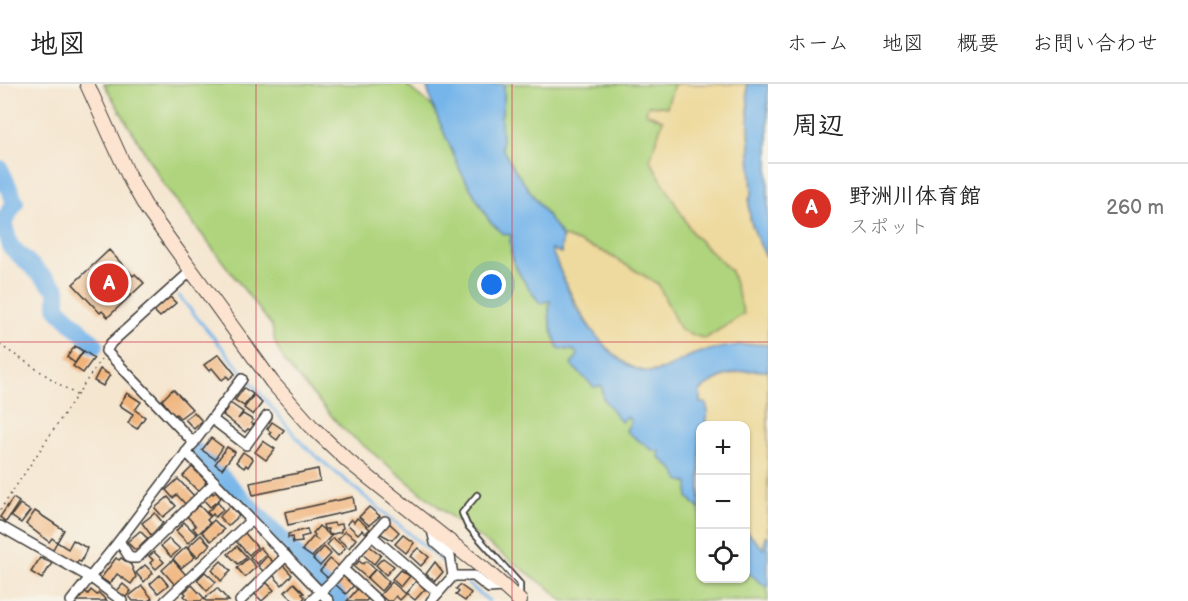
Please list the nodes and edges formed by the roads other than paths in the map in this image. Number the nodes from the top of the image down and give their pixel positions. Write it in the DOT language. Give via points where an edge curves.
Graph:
graph roads {
  1 [pos="87,84"];
  2 [pos="191,271"];
  3 [pos="242,379"];
  4 [pos="267,416"];
  5 [pos="212,419"];
  6 [pos="194,443"];
  7 [pos="186,453"];
  8 [pos="215,482"];
  9 [pos="477,495"];
  10 [pos="251,520"];
  11 [pos="385,521"];
  12 [pos="0,526"];
  13 [pos="431,526"];
  14 [pos="372,536"];
  15 [pos="119,541"];
  16 [pos="286,556"];
  17 [pos="343,569"];
  18 [pos="453,576"];
  19 [pos="91,578"];
  20 [pos="504,587"];
  21 [pos="320,592"];
  22 [pos="438,593"];
  23 [pos="70,601"];
  24 [pos="122,601"];
  25 [pos="165,601"];
  26 [pos="240,601"];
  27 [pos="311,601"];
  28 [pos="329,601"];
  29 [pos="378,601"];
  30 [pos="431,601"];
  31 [pos="520,601"];
  1 -- 2 [label="street" via="133,186"];
  2 -- 6 [label="street" via="106,351"];
  2 -- 13 [label="street" via="272,382 311,426"];
  3 -- 5 [label="street"];
  4 -- 5 [label="street" via="246,445"];
  5 -- 6 [label="street"];
  6 -- 7 [label="street"];
  7 -- 8 [label="street"];
  7 -- 15 [label="street"];
  8 -- 10 [label="street"];
  8 -- 15 [label="street" via="137,558 130,558"];
  9 -- 31 [label="lane" via="462,513 467,525 520,584"];
  10 -- 16 [label="street"];
  10 -- 25 [label="street"];
  11 -- 14 [label="street"];
  12 -- 19 [label="street"];
  13 -- 18 [label="street" via="435,543 450,556"];
  13 -- 20 [label="street"];
  14 -- 17 [label="street"];
  14 -- 22 [label="street"];
  15 -- 19 [label="street"];
  16 -- 21 [label="street"];
  16 -- 26 [label="street"];
  17 -- 21 [label="street"];
  17 -- 29 [label="street"];
  18 -- 20 [label="street" via="474,576 489,588"];
  18 -- 22 [label="street"];
  19 -- 23 [label="street"];
  19 -- 24 [label="street"];
  20 -- 31 [label="street"];
  21 -- 27 [label="street"];
  21 -- 28 [label="street"];
  22 -- 30 [label="street"];
}
